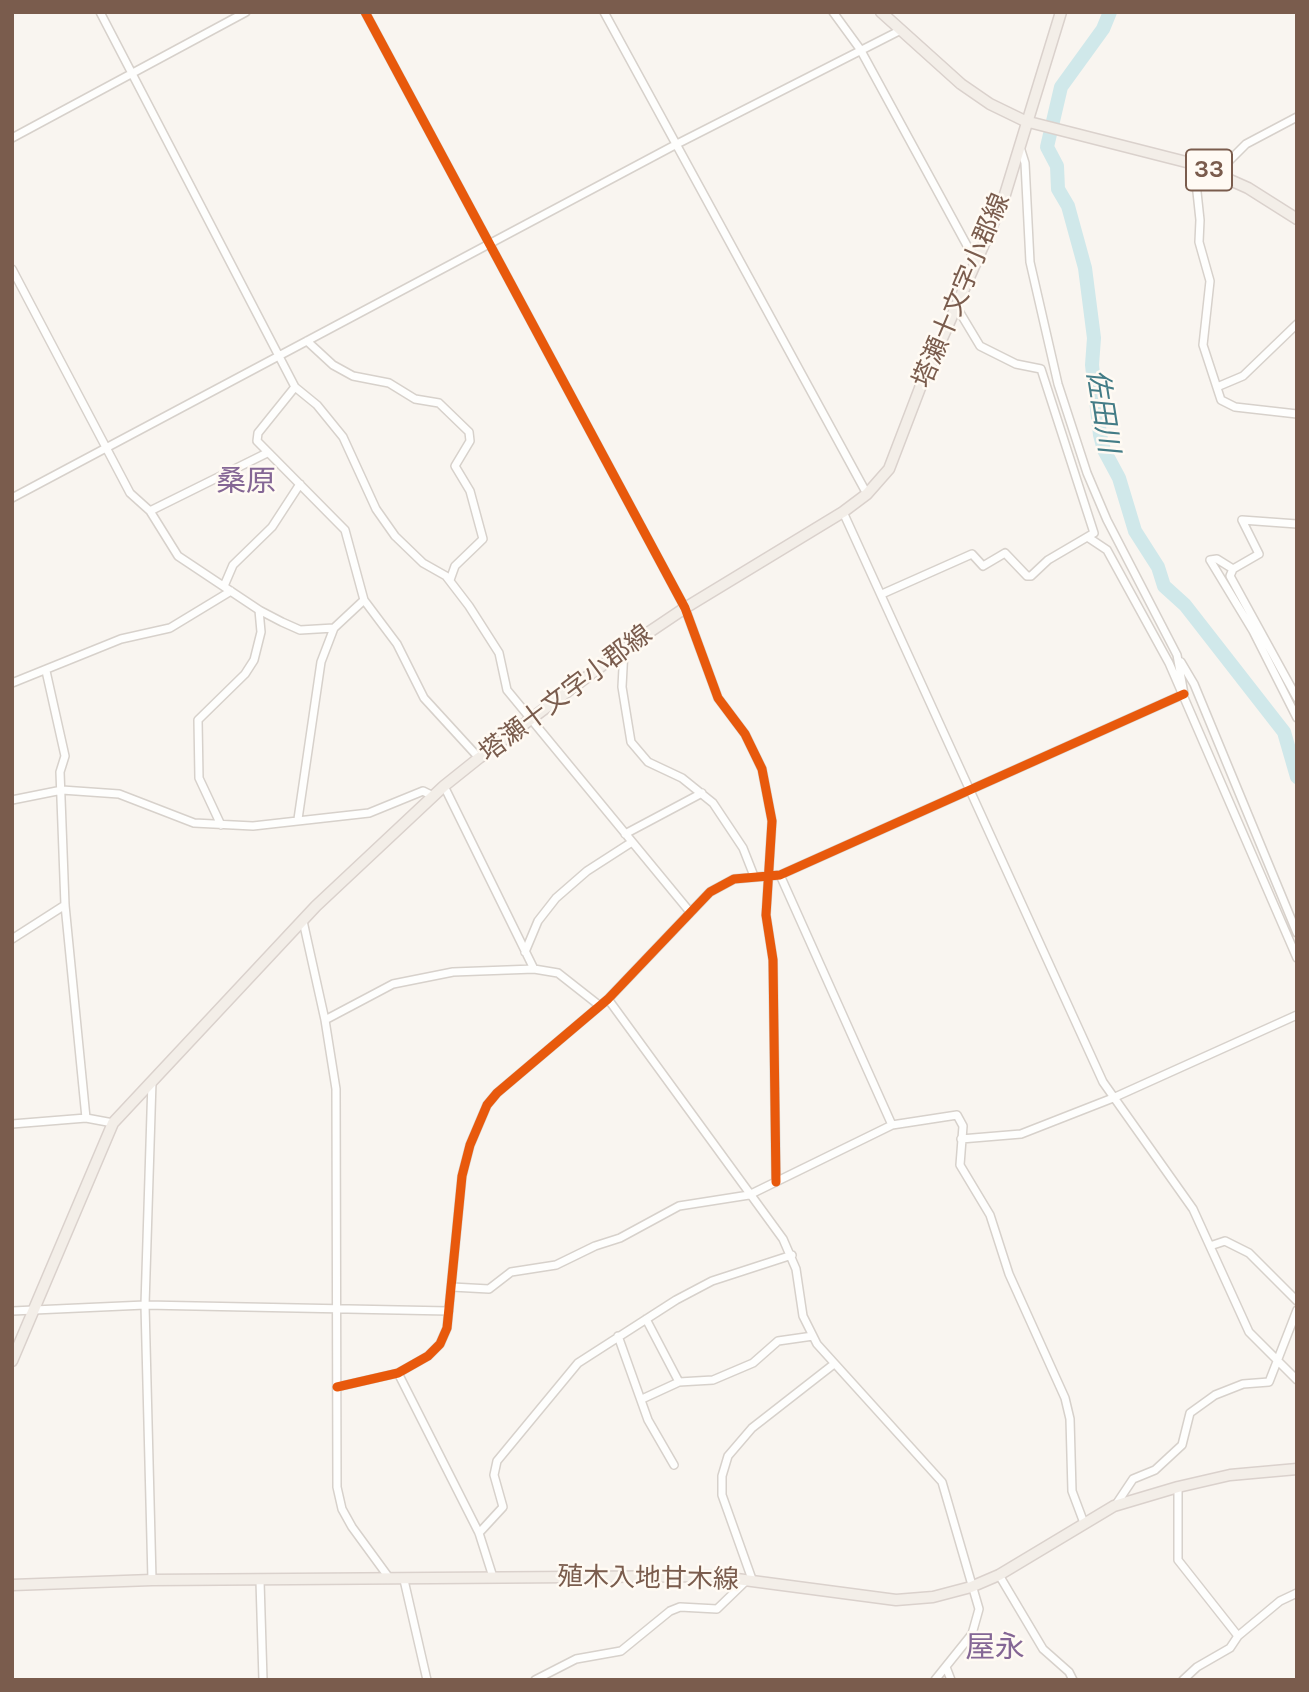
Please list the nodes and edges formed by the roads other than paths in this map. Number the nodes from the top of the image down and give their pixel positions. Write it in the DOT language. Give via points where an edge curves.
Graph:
graph roads {
  1 [pos="100,12"];
  2 [pos="246,12"];
  3 [pos="365,12"];
  4 [pos="604,12"];
  5 [pos="833,12"];
  6 [pos="881,12"];
  7 [pos="1061,12"];
  8 [pos="901,30"];
  9 [pos="860,49"];
  10 [pos="132,73"];
  11 [pos="1297,117"];
  12 [pos="1030,122"];
  13 [pos="12,138"];
  14 [pos="675,145"];
  15 [pos="1019,146"];
  16 [pos="1194,164"];
  17 [pos="1220,175"];
  18 [pos="1297,219"];
  19 [pos="490,244"];
  20 [pos="976,262"];
  21 [pos="12,269"];
  22 [pos="956,306"];
  23 [pos="1297,324"];
  24 [pos="306,341"];
  25 [pos="281,356"];
  26 [pos="295,387"];
  27 [pos="1217,387"];
  28 [pos="1297,414"];
  29 [pos="104,446"];
  30 [pos="267,453"];
  31 [pos="300,484"];
  32 [pos="867,494"];
  33 [pos="12,498"];
  34 [pos="150,511"];
  35 [pos="843,512"];
  36 [pos="1297,524"];
  37 [pos="1089,538"];
  38 [pos="1233,569"];
  39 [pos="450,580"];
  40 [pos="228,589"];
  41 [pos="882,594"];
  42 [pos="364,600"];
  43 [pos="685,608"];
  44 [pos="259,610"];
  45 [pos="334,628"];
  46 [pos="624,649"];
  47 [pos="1177,655"];
  48 [pos="47,671"];
  49 [pos="12,683"];
  50 [pos="1184,694"];
  51 [pos="1297,698"];
  52 [pos="1297,718"];
  53 [pos="530,720"];
  54 [pos="480,758"];
  55 [pos="444,786"];
  56 [pos="62,790"];
  57 [pos="971,791"];
  58 [pos="702,793"];
  59 [pos="433,796"];
  60 [pos="12,800"];
  61 [pos="298,819"];
  62 [pos="221,825"];
  63 [pos="625,834"];
  64 [pos="632,842"];
  65 [pos="780,875"];
  66 [pos="754,876"];
  67 [pos="766,877"];
  68 [pos="65,905"];
  69 [pos="690,912"];
  70 [pos="303,921"];
  71 [pos="1297,933"];
  72 [pos="12,939"];
  73 [pos="525,952"];
  74 [pos="1297,958"];
  75 [pos="534,970"];
  76 [pos="608,999"];
  77 [pos="600,1006"];
  78 [pos="1297,1015"];
  79 [pos="325,1020"];
  80 [pos="152,1079"];
  81 [pos="1112,1098"];
  82 [pos="86,1118"];
  83 [pos="113,1123"];
  84 [pos="12,1125"];
  85 [pos="892,1125"];
  86 [pos="961,1139"];
  87 [pos="776,1182"];
  88 [pos="749,1195"];
  89 [pos="1210,1246"];
  90 [pos="792,1255"];
  91 [pos="452,1287"];
  92 [pos="1297,1301"];
  93 [pos="145,1305"];
  94 [pos="33,1310"];
  95 [pos="1297,1310"];
  96 [pos="12,1311"];
  97 [pos="337,1311"];
  98 [pos="449,1311"];
  99 [pos="646,1319"];
  100 [pos="618,1336"];
  101 [pos="813,1336"];
  102 [pos="12,1361"];
  103 [pos="834,1364"];
  104 [pos="1278,1364"];
  105 [pos="398,1373"];
  106 [pos="1297,1380"];
  107 [pos="680,1382"];
  108 [pos="337,1387"];
  109 [pos="642,1399"];
  110 [pos="674,1465"];
  111 [pos="1297,1468"];
  112 [pos="1178,1486"];
  113 [pos="1114,1506"];
  114 [pos="1084,1523"];
  115 [pos="479,1533"];
  116 [pos="999,1575"];
  117 [pos="493,1577"];
  118 [pos="390,1579"];
  119 [pos="152,1580"];
  120 [pos="404,1580"];
  121 [pos="260,1581"];
  122 [pos="750,1582"];
  123 [pos="12,1585"];
  124 [pos="971,1587"];
  125 [pos="1297,1593"];
  126 [pos="1238,1636"];
  127 [pos="946,1667"];
  128 [pos="263,1680"];
  129 [pos="427,1680"];
  130 [pos="535,1680"];
  131 [pos="935,1680"];
  132 [pos="951,1680"];
  133 [pos="1073,1680"];
  134 [pos="1183,1680"];
  1 -- 10 [label="street"];
  2 -- 10 [label="street"];
  3 -- 19 [label="street"];
  4 -- 14 [label="street"];
  5 -- 9 [label="street"];
  6 -- 8 [label="main road, 33"];
  7 -- 12 [label="main road, 塔瀬十文字小郡線"];
  8 -- 9 [label="street"];
  8 -- 12 [label="main road, 33" via="961,84 990,104"];
  9 -- 14 [label="street"];
  9 -- 20 [label="street"];
  10 -- 13 [label="street"];
  10 -- 25 [label="street"];
  11 -- 17 [label="street" via="1246,145"];
  12 -- 15 [label="main road, 塔瀬十文字小郡線"];
  12 -- 16 [label="main road, 33"];
  14 -- 19 [label="street"];
  14 -- 32 [label="street"];
  15 -- 20 [label="main road, 塔瀬十文字小郡線" via="1003,201"];
  15 -- 47 [label="street" via="1025,163 1030,262 1058,384 1107,520"];
  16 -- 17 [label="main road, 33"];
  16 -- 27 [label="street" via="1200,250 1210,281 1203,345"];
  17 -- 18 [label="main road, 33"];
  19 -- 24 [label="street"];
  19 -- 43 [label="street"];
  20 -- 22 [label="main road, 塔瀬十文字小郡線"];
  21 -- 29 [label="street"];
  22 -- 32 [label="main road, 塔瀬十文字小郡線" via="889,469"];
  22 -- 37 [label="street" via="980,346 1016,364 1041,369 1094,528"];
  23 -- 27 [label="street" via="1243,376"];
  24 -- 25 [label="street"];
  24 -- 39 [label="street" via="353,376 389,383 415,399 439,403 469,432 470,441 455,466 470,491 483,539 455,566"];
  25 -- 26 [label="street"];
  25 -- 29 [label="street"];
  26 -- 30 [label="street" via="258,433 257,441"];
  26 -- 39 [label="street" via="343,437 376,509 395,536"];
  27 -- 28 [label="street" via="1226,404"];
  29 -- 33 [label="street"];
  29 -- 34 [label="street" via="131,493"];
  30 -- 31 [label="street"];
  30 -- 34 [label="street"];
  31 -- 40 [label="street" via="272,527 233,565"];
  31 -- 42 [label="street" via="345,530"];
  32 -- 35 [label="main road, 塔瀬十文字小郡線"];
  34 -- 40 [label="street" via="178,556"];
  35 -- 41 [label="street"];
  35 -- 43 [label="main road, 塔瀬十文字小郡線"];
  36 -- 38 [label="street" via="1244,519 1259,554"];
  37 -- 41 [label="street" via="1031,576 1005,553 983,566 972,554"];
  37 -- 50 [label="street" via="1107,550"];
  38 -- 51 [label="street" via="1230,576"];
  38 -- 52 [label="street" via="1210,560"];
  39 -- 53 [label="street" via="491,639 503,664 507,690"];
  40 -- 44 [label="street"];
  40 -- 48 [label="street" via="170,628 121,639"];
  41 -- 57 [label="street"];
  42 -- 45 [label="street"];
  42 -- 54 [label="street" via="397,644 424,698"];
  43 -- 46 [label="main road, 塔瀬十文字小郡線"];
  43 -- 67 [label="street" via="718,698 745,734 762,769 772,821"];
  44 -- 45 [label="street" via="300,630"];
  44 -- 62 [label="street" via="261,632 254,660 198,720 198,778"];
  45 -- 61 [label="street" via="321,662"];
  46 -- 53 [label="main road, 塔瀬十文字小郡線"];
  46 -- 58 [label="street" via="622,687 631,743 648,762"];
  47 -- 50 [label="street"];
  47 -- 71 [label="street" via="1199,697"];
  48 -- 49 [label="street"];
  48 -- 56 [label="street" via="65,756 60,772"];
  50 -- 57 [label="street"];
  50 -- 74 [label="street"];
  53 -- 54 [label="main road, 塔瀬十文字小郡線"];
  53 -- 63 [label="street"];
  54 -- 55 [label="main road, 塔瀬十文字小郡線"];
  55 -- 59 [label="main road, 塔瀬十文字小郡線"];
  55 -- 73 [label="street"];
  56 -- 60 [label="street"];
  56 -- 62 [label="street" via="118,794 194,823"];
  56 -- 68 [label="street"];
  57 -- 65 [label="street"];
  57 -- 81 [label="street"];
  58 -- 63 [label="street"];
  58 -- 66 [label="street" via="743,848"];
  59 -- 61 [label="street" via="423,791 369,813"];
  59 -- 70 [label="main road, 塔瀬十文字小郡線"];
  61 -- 62 [label="street"];
  63 -- 64 [label="street"];
  64 -- 69 [label="street"];
  64 -- 73 [label="street" via="556,898 538,921"];
  65 -- 67 [label="street"];
  65 -- 85 [label="street"];
  66 -- 67 [label="street"];
  66 -- 69 [label="street" via="724,883"];
  67 -- 87 [label="street" via="773,960"];
  68 -- 72 [label="street"];
  68 -- 82 [label="street"];
  69 -- 76 [label="street"];
  70 -- 79 [label="street"];
  70 -- 80 [label="main road, 塔瀬十文字小郡線"];
  73 -- 75 [label="street"];
  75 -- 77 [label="street" via="566,977"];
  75 -- 79 [label="street" via="453,972 393,984"];
  76 -- 77 [label="street"];
  76 -- 88 [label="street"];
  77 -- 91 [label="street" via="497,1093 477,1124 463,1176"];
  78 -- 81 [label="street"];
  79 -- 97 [label="street" via="336,1089"];
  80 -- 83 [label="main road, 塔瀬十文字小郡線"];
  80 -- 93 [label="street"];
  81 -- 86 [label="street" via="1021,1134"];
  81 -- 89 [label="street" via="1185,1195"];
  82 -- 83 [label="street"];
  82 -- 84 [label="street"];
  83 -- 94 [label="main road, 塔瀬十文字小郡線"];
  85 -- 86 [label="street" via="957,1115 962,1121"];
  85 -- 87 [label="street"];
  86 -- 114 [label="street" via="960,1165 993,1222 1009,1274 1065,1398 1072,1491"];
  87 -- 88 [label="street"];
  88 -- 90 [label="street"];
  88 -- 91 [label="street" via="679,1206 556,1265 511,1272 489,1289"];
  89 -- 92 [label="street" via="1225,1241 1249,1253"];
  89 -- 104 [label="street" via="1249,1332"];
  90 -- 99 [label="street" via="712,1281"];
  90 -- 101 [label="street" via="803,1316"];
  91 -- 98 [label="street"];
  93 -- 94 [label="street"];
  93 -- 97 [label="street"];
  93 -- 119 [label="street"];
  94 -- 96 [label="street"];
  94 -- 102 [label="main road, 塔瀬十文字小郡線"];
  95 -- 104 [label="street"];
  97 -- 98 [label="street"];
  97 -- 108 [label="street"];
  98 -- 105 [label="street" via="440,1344"];
  99 -- 100 [label="street"];
  99 -- 107 [label="street"];
  100 -- 109 [label="street"];
  100 -- 115 [label="street" via="579,1363 497,1461 494,1475 503,1507"];
  101 -- 103 [label="street"];
  101 -- 107 [label="street" via="778,1341 753,1363 713,1380"];
  103 -- 122 [label="street" via="752,1428 728,1456 722,1495"];
  103 -- 124 [label="street" via="942,1482"];
  104 -- 106 [label="street"];
  104 -- 113 [label="street" via="1266,1384 1243,1384 1215,1395 1190,1413 1182,1445 1155,1470 1133,1479"];
  105 -- 108 [label="street"];
  105 -- 115 [label="street"];
  107 -- 109 [label="street"];
  108 -- 118 [label="street" via="337,1488 342,1510"];
  109 -- 110 [label="street" via="648,1420"];
  111 -- 112 [label="main road, 殖木入地甘木線"];
  112 -- 113 [label="main road, 殖木入地甘木線"];
  112 -- 126 [label="street" via="1178,1560"];
  113 -- 114 [label="main road, 殖木入地甘木線"];
  114 -- 116 [label="main road, 殖木入地甘木線"];
  115 -- 117 [label="street"];
  116 -- 124 [label="main road, 殖木入地甘木線"];
  116 -- 133 [label="street" via="1043,1649"];
  117 -- 120 [label="main road, 殖木入地甘木線"];
  117 -- 122 [label="main road, 殖木入地甘木線" via="714,1576"];
  118 -- 120 [label="main road, 殖木入地甘木線"];
  118 -- 121 [label="main road, 殖木入地甘木線"];
  119 -- 121 [label="main road, 殖木入地甘木線"];
  119 -- 123 [label="main road, 殖木入地甘木線"];
  120 -- 129 [label="street"];
  121 -- 128 [label="street"];
  122 -- 124 [label="main road, 殖木入地甘木線" via="896,1600"];
  122 -- 130 [label="street" via="717,1609 680,1607 621,1651 576,1659"];
  124 -- 127 [label="street" via="979,1609 972,1634"];
  125 -- 126 [label="street" via="1280,1601"];
  126 -- 134 [label="street" via="1230,1648"];
  127 -- 131 [label="street"];
  127 -- 132 [label="street"];
}
